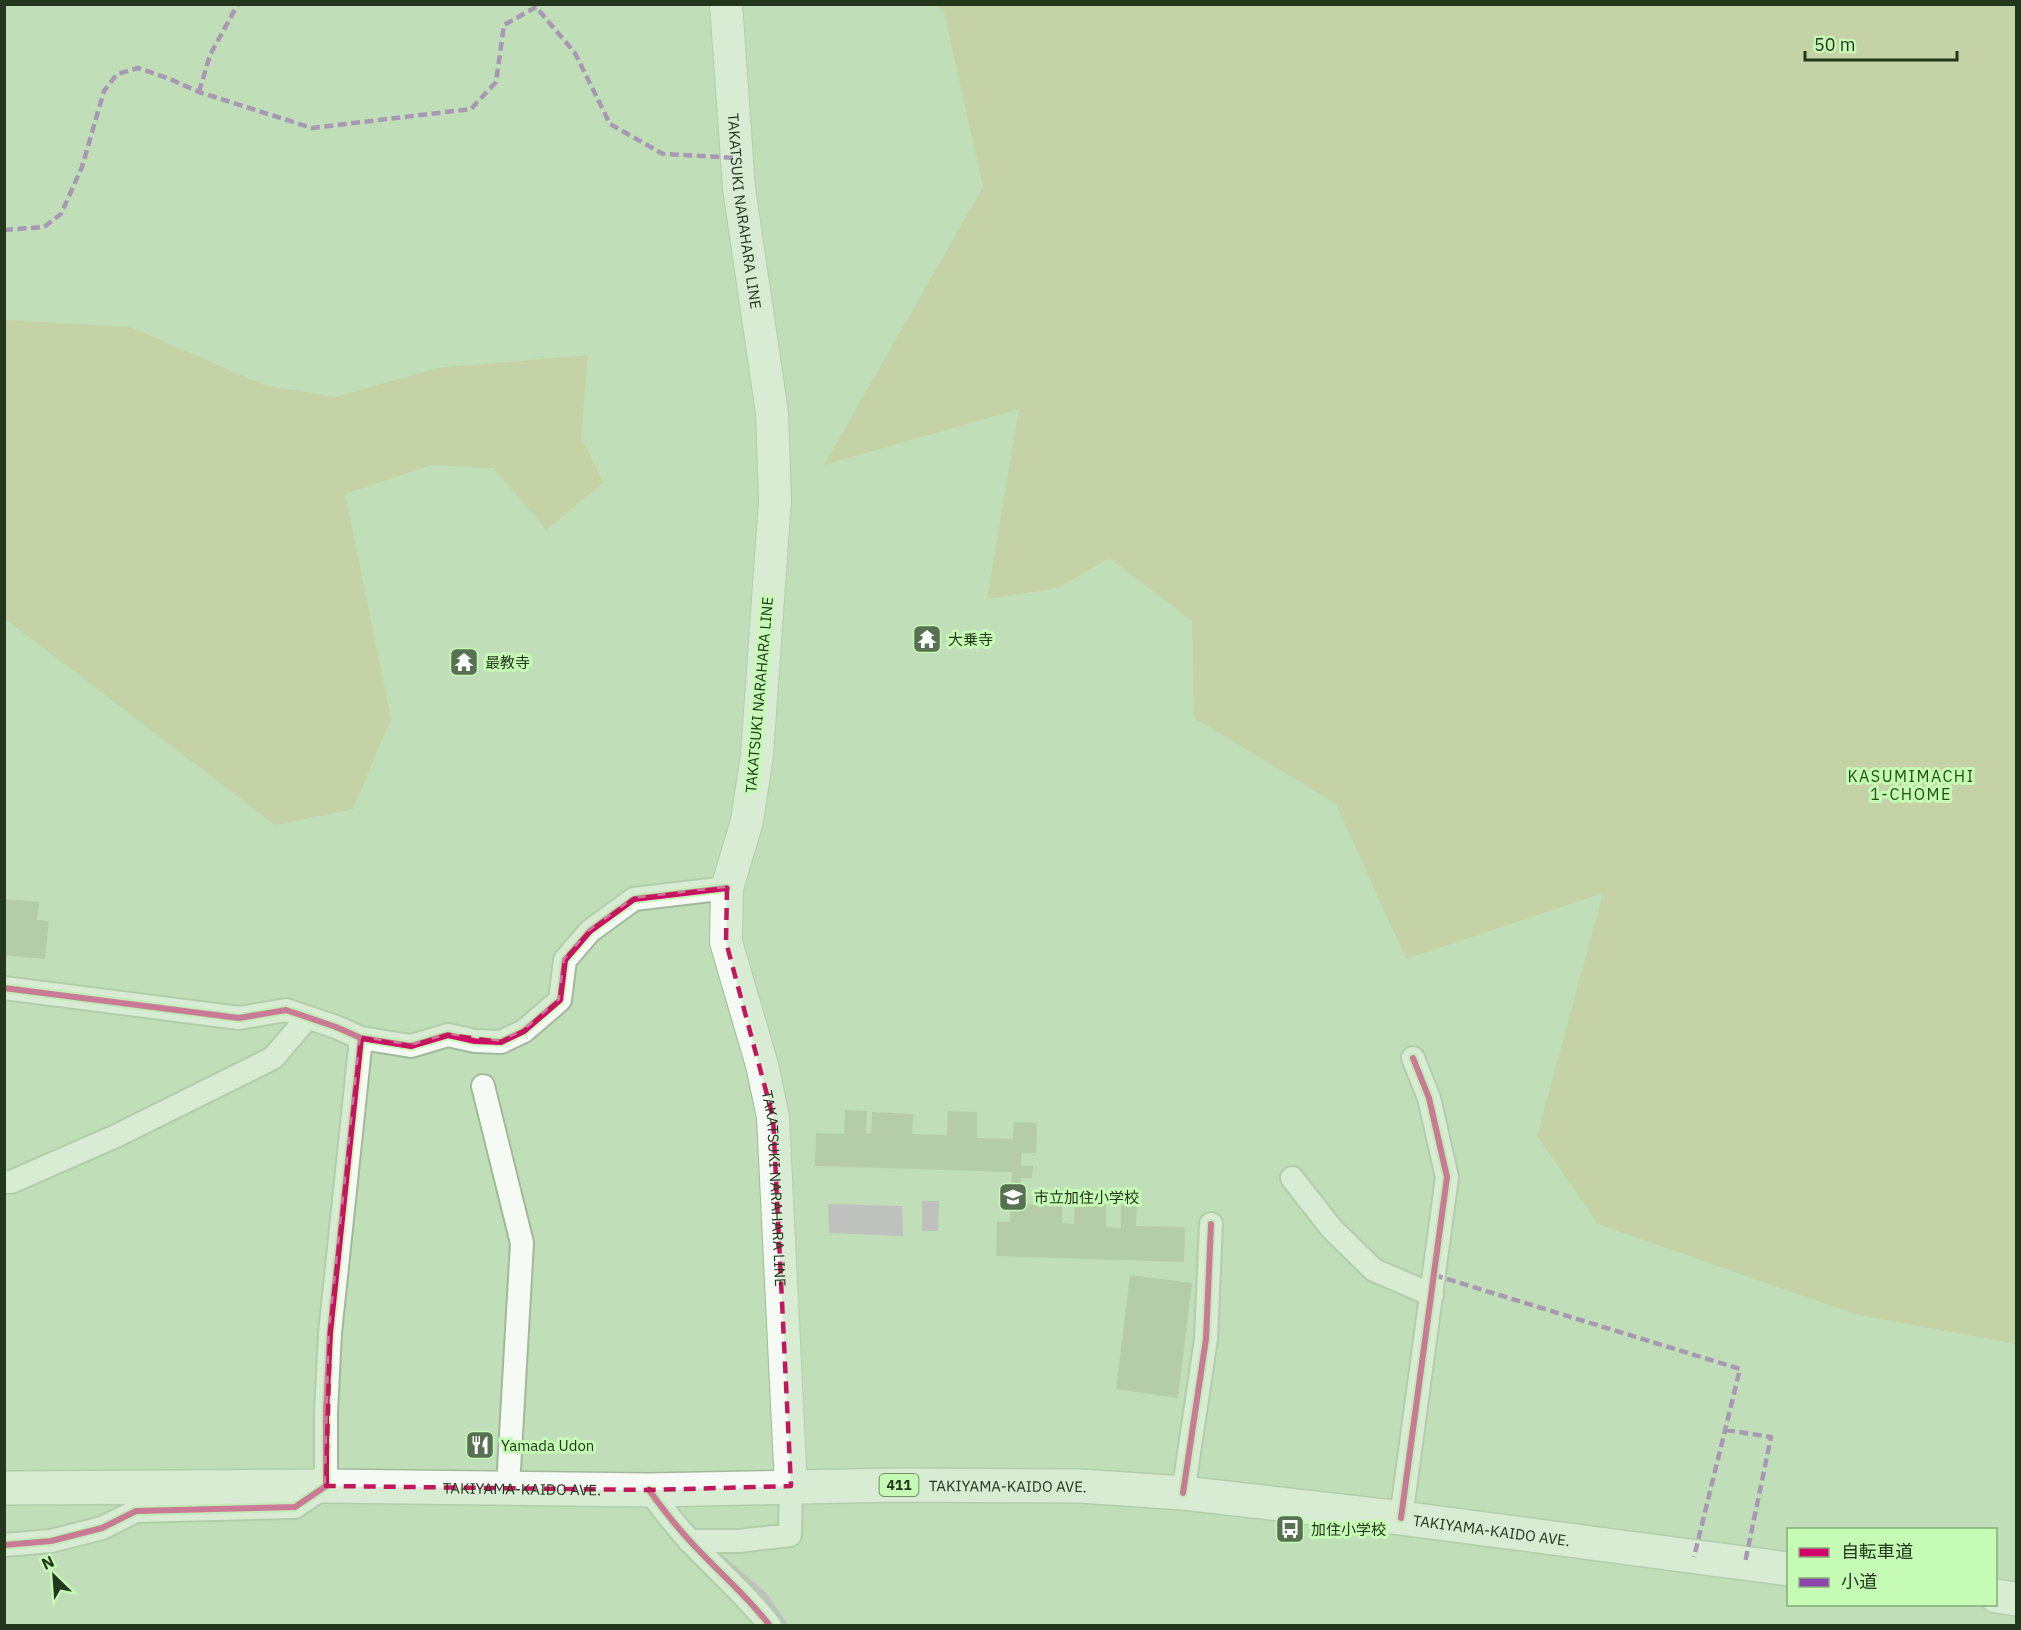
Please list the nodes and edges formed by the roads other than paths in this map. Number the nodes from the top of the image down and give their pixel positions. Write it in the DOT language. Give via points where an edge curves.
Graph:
graph roads {
  1 [pos="726,4"];
  2 [pos="727,888"];
  3 [pos="4,988"];
  4 [pos="308,1017"];
  5 [pos="361,1038"];
  6 [pos="1413,1058"];
  7 [pos="483,1086"];
  8 [pos="1292,1178"];
  9 [pos="4,1182"];
  10 [pos="1211,1224"];
  11 [pos="1432,1295"];
  12 [pos="326,1486"];
  13 [pos="791,1486"];
  14 [pos="508,1487"];
  15 [pos="4,1488"];
  16 [pos="649,1490"];
  17 [pos="1183,1493"];
  18 [pos="1401,1518"];
  19 [pos="689,1540"];
  20 [pos="4,1545"];
  21 [pos="1787,1569"];
  22 [pos="1997,1596"];
  23 [pos="2016,1599"];
  24 [pos="770,1626"];
  1 -- 2 [label="main road, TAKATSUKI NARAHARA LINE" via="739,188 772,413 775,500 757,755 747,821"];
  2 -- 5 [label="street" via="634,899 590,931 565,960 560,1000 524,1031 501,1042 448,1035 411,1046"];
  2 -- 13 [label="main road, TAKATSUKI NARAHARA LINE" via="726,942 773,1117"];
  3 -- 4 [label="street" via="239,1018 286,1010"];
  4 -- 5 [label="street"];
  4 -- 9 [label="street" via="273,1058 66,1160"];
  5 -- 12 [label="street" via="330,1334"];
  6 -- 11 [label="street" via="1429,1098 1447,1178"];
  7 -- 14 [label="street" via="522,1243"];
  8 -- 11 [label="street" via="1332,1229 1374,1270"];
  10 -- 17 [label="street" via="1206,1339"];
  11 -- 18 [label="street"];
  12 -- 14 [label="highway, TAKIYAMA-KAIDO AVE. / 411"];
  12 -- 15 [label="highway, TAKIYAMA-KAIDO AVE. / 411"];
  12 -- 20 [label="street" via="295,1507 136,1511 102,1528 51,1541"];
  13 -- 16 [label="highway, TAKIYAMA-KAIDO AVE. / 411"];
  13 -- 17 [label="highway, TAKIYAMA-KAIDO AVE. / 411" via="1080,1486"];
  13 -- 19 [label="street" via="790,1535 738,1541"];
  14 -- 16 [label="highway, TAKIYAMA-KAIDO AVE. / 411"];
  16 -- 19 [label="street"];
  17 -- 18 [label="highway, TAKIYAMA-KAIDO AVE. / 411"];
  18 -- 21 [label="highway, TAKIYAMA-KAIDO AVE. / 411"];
  19 -- 24 [label="street"];
  22 -- 23 [label="highway"];
}
